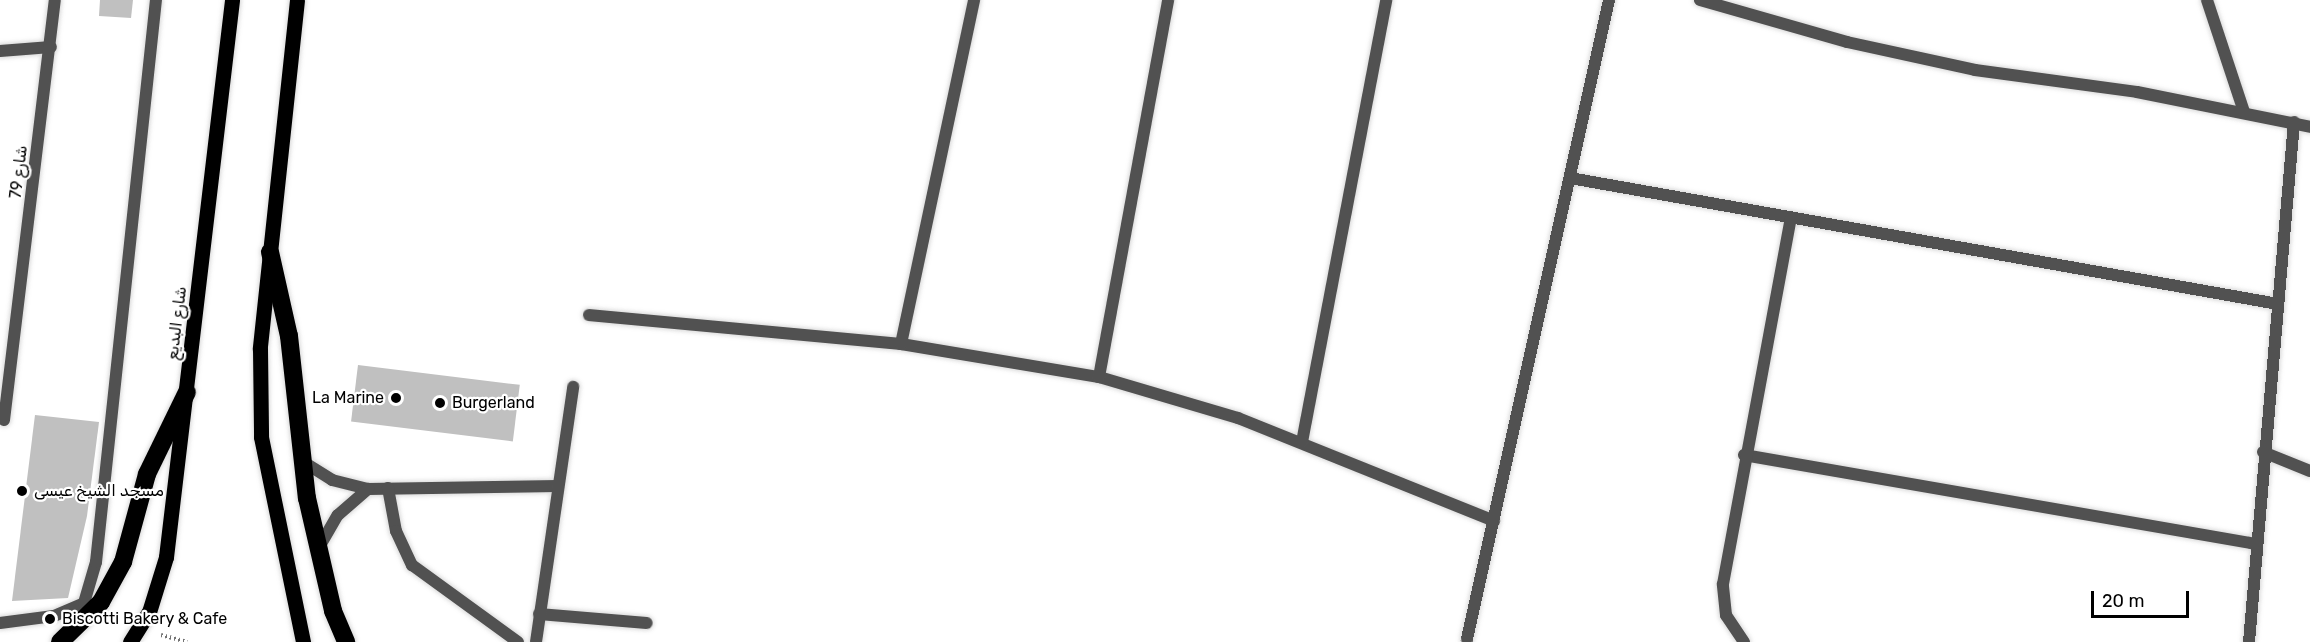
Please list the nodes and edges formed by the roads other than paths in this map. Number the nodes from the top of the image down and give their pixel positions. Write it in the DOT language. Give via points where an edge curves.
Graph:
graph roads {
  1 [pos="55,0"];
  2 [pos="156,0"];
  3 [pos="232,0"];
  4 [pos="297,0"];
  5 [pos="974,0"];
  6 [pos="1168,0"];
  7 [pos="1386,0"];
  8 [pos="1609,0"];
  9 [pos="1700,0"];
  10 [pos="2207,0"];
  11 [pos="51,47"];
  12 [pos="0,51"];
  13 [pos="2244,112"];
  14 [pos="2294,122"];
  15 [pos="2310,126"];
  16 [pos="1570,178"];
  17 [pos="1791,218"];
  18 [pos="270,252"];
  19 [pos="2278,304"];
  20 [pos="589,315"];
  21 [pos="901,344"];
  22 [pos="1099,377"];
  23 [pos="573,387"];
  24 [pos="187,392"];
  25 [pos="4,420"];
  26 [pos="1302,442"];
  27 [pos="2263,452"];
  28 [pos="1744,455"];
  29 [pos="302,461"];
  30 [pos="2310,471"];
  31 [pos="558,486"];
  32 [pos="388,488"];
  33 [pos="368,489"];
  34 [pos="1494,521"];
  35 [pos="2256,544"];
  36 [pos="318,550"];
  37 [pos="539,614"];
  38 [pos="0,623"];
  39 [pos="647,623"];
  40 [pos="1467,639"];
  41 [pos="60,642"];
  42 [pos="130,642"];
  43 [pos="303,642"];
  44 [pos="346,642"];
  45 [pos="518,642"];
  46 [pos="536,642"];
  47 [pos="1744,642"];
  48 [pos="2249,642"];
  1 -- 11 [label="street, شارع 79"];
  2 -- 38 [label="street" via="96,562 84,603 54,616"];
  3 -- 24 [label="main road, شارع البديع"];
  4 -- 18 [label="main road"];
  5 -- 21 [label="street"];
  6 -- 22 [label="street"];
  7 -- 26 [label="street"];
  8 -- 16 [label="street"];
  9 -- 13 [label="street" via="1847,42 1975,70"];
  10 -- 13 [label="street"];
  11 -- 12 [label="street"];
  11 -- 25 [label="street, شارع 79"];
  13 -- 14 [label="street"];
  14 -- 15 [label="street"];
  14 -- 19 [label="street"];
  16 -- 17 [label="street"];
  16 -- 34 [label="street"];
  17 -- 19 [label="street"];
  17 -- 28 [label="street"];
  18 -- 29 [label="highway" via="289,336"];
  18 -- 43 [label="main road" via="260,349 261,437"];
  19 -- 27 [label="street"];
  20 -- 21 [label="street"];
  21 -- 22 [label="street"];
  22 -- 26 [label="street"];
  23 -- 31 [label="street"];
  24 -- 41 [label="highway" via="147,474 123,562 100,602"];
  24 -- 42 [label="main road, شارع البديع" via="166,557 149,612"];
  26 -- 34 [label="street"];
  27 -- 30 [label="street"];
  27 -- 35 [label="street"];
  28 -- 35 [label="street"];
  28 -- 47 [label="street" via="1723,584 1726,615"];
  29 -- 33 [label="street" via="333,480"];
  29 -- 36 [label="highway"];
  31 -- 32 [label="street"];
  31 -- 37 [label="street"];
  32 -- 33 [label="street"];
  32 -- 45 [label="street" via="396,531 412,565"];
  33 -- 36 [label="street" via="338,515"];
  34 -- 40 [label="street"];
  35 -- 48 [label="street"];
  36 -- 44 [label="highway"];
  37 -- 39 [label="street"];
  37 -- 46 [label="street"];
}
